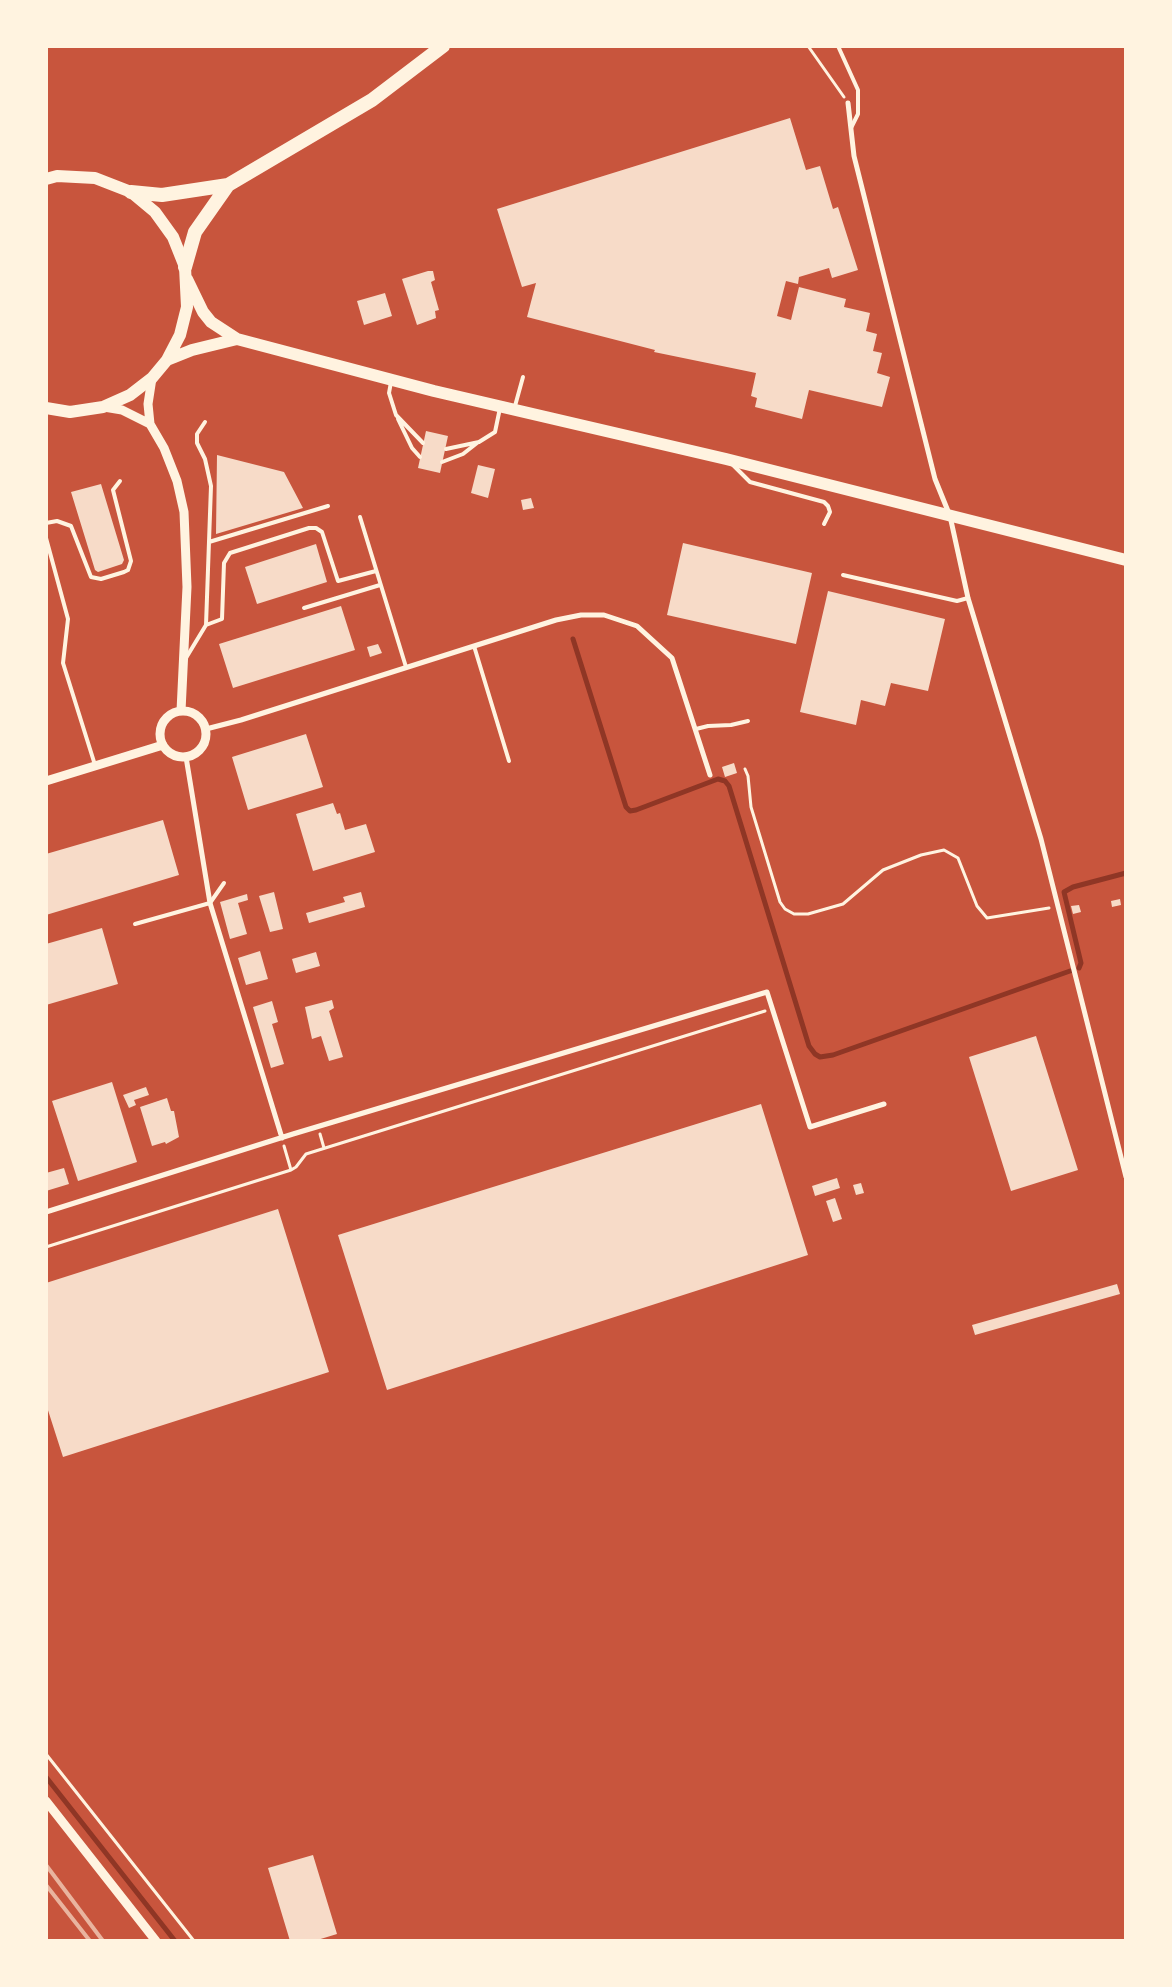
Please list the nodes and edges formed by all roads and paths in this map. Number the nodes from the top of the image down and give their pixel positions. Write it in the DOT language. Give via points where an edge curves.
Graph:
graph roads {
  1 [pos="443,46"];
  2 [pos="808,46"];
  3 [pos="838,46"];
  4 [pos="848,103"];
  5 [pos="851,128"];
  6 [pos="50,175"];
  7 [pos="228,185"];
  8 [pos="131,192"];
  9 [pos="186,273"];
  10 [pos="237,340"];
  11 [pos="168,360"];
  12 [pos="523,377"];
  13 [pos="152,378"];
  14 [pos="392,380"];
  15 [pos="500,406"];
  16 [pos="103,407"];
  17 [pos="46,408"];
  18 [pos="514,410"];
  19 [pos="396,415"];
  20 [pos="205,422"];
  21 [pos="150,424"];
  22 [pos="479,442"];
  23 [pos="423,443"];
  24 [pos="446,449"];
  25 [pos="420,457"];
  26 [pos="726,459"];
  27 [pos="442,462"];
  28 [pos="120,481"];
  29 [pos="328,506"];
  30 [pos="950,516"];
  31 [pos="360,517"];
  32 [pos="46,523"];
  33 [pos="824,524"];
  34 [pos="46,538"];
  35 [pos="209,542"];
  36 [pos="1126,560"];
  37 [pos="376,571"];
  38 [pos="843,574"];
  39 [pos="380,585"];
  40 [pos="968,598"];
  41 [pos="304,608"];
  42 [pos="206,625"];
  43 [pos="474,646"];
  44 [pos="183,661"];
  45 [pos="406,667"];
  46 [pos="181,710"];
  47 [pos="748,721"];
  48 [pos="206,729"];
  49 [pos="696,729"];
  50 [pos="163,745"];
  51 [pos="186,757"];
  52 [pos="509,761"];
  53 [pos="95,766"];
  54 [pos="745,768"];
  55 [pos="710,775"];
  56 [pos="46,781"];
  57 [pos="224,883"];
  58 [pos="210,903"];
  59 [pos="1056,907"];
  60 [pos="135,924"];
  61 [pos="772,1009"];
  62 [pos="884,1104"];
  63 [pos="282,1138"];
  64 [pos="291,1170"];
  65 [pos="1126,1177"];
  66 [pos="46,1212"];
  67 [pos="46,1247"];
  68 [pos="46,1754"];
  69 [pos="46,1801"];
  70 [pos="156,1941"];
  71 [pos="194,1941"];
  1 -- 7 [label="highway" via="372,100"];
  2 -- 4 [label="path"];
  3 -- 5 [label="lane" via="858,90 858,114"];
  4 -- 5 [label="street"];
  5 -- 30 [label="street" via="854,156 934,479"];
  6 -- 8 [label="main road" via="95,178"];
  7 -- 8 [label="highway" via="162,195"];
  7 -- 9 [label="highway" via="196,232"];
  8 -- 9 [label="main road" via="155,212 173,237"];
  9 -- 10 [label="main road" via="202,312"];
  9 -- 11 [label="main road" via="187,307 180,335"];
  10 -- 11 [label="main road" via="192,350"];
  10 -- 14 [label="main road"];
  11 -- 13 [label="main road"];
  12 -- 18 [label="lane"];
  13 -- 16 [label="main road" via="130,396"];
  13 -- 21 [label="street" via="148,404"];
  14 -- 15 [label="main road"];
  14 -- 19 [label="lane" via="389,393"];
  15 -- 18 [label="main road"];
  15 -- 22 [label="lane" via="495,432"];
  16 -- 17 [label="main road" via="70,412"];
  16 -- 21 [label="street" via="122,410"];
  18 -- 26 [label="main road"];
  19 -- 23 [label="lane"];
  19 -- 25 [label="lane"];
  20 -- 35 [label="lane" via="197,434 197,443 205,458 211,486"];
  21 -- 44 [label="street" via="177,481 184,512 187,587"];
  22 -- 24 [label="lane"];
  22 -- 27 [label="lane" via="463,454"];
  26 -- 30 [label="main road"];
  26 -- 33 [label="lane" via="750,482 824,502 830,512"];
  28 -- 32 [label="lane" via="112,490 131,561 128,570 101,579 91,576 71,526 57,521"];
  29 -- 35 [label="lane"];
  30 -- 36 [label="main road"];
  30 -- 40 [label="street"];
  31 -- 37 [label="lane"];
  34 -- 53 [label="lane" via="68,619 63,664"];
  35 -- 42 [label="lane"];
  37 -- 39 [label="lane"];
  37 -- 42 [label="lane" via="338,581 322,532 316,528 230,553 224,563 222,619"];
  38 -- 40 [label="lane" via="957,600"];
  39 -- 41 [label="lane"];
  39 -- 45 [label="lane"];
  40 -- 59 [label="street" via="1041,839"];
  42 -- 44 [label="lane"];
  43 -- 45 [label="street"];
  43 -- 49 [label="street" via="581,615 604,615 637,626 672,658"];
  43 -- 52 [label="lane"];
  44 -- 46 [label="street"];
  45 -- 48 [label="street"];
  46 -- 48 [label="street" via="199,716"];
  46 -- 50 [label="street" via="172,713 162,723 160,736"];
  47 -- 49 [label="lane"];
  48 -- 51 [label="street" via="201,749"];
  49 -- 55 [label="street"];
  50 -- 51 [label="street" via="171,754"];
  50 -- 53 [label="street"];
  51 -- 58 [label="street"];
  53 -- 56 [label="street"];
  54 -- 59 [label="path" via="751,807 780,902 794,914 826,911 843,904 883,870 944,850 958,858 977,906 988,918"];
  57 -- 58 [label="lane"];
  58 -- 60 [label="lane"];
  58 -- 63 [label="street"];
  59 -- 65 [label="street"];
  61 -- 62 [label="street" via="810,1127"];
  61 -- 63 [label="street" via="767,992"];
  61 -- 64 [label="path" via="306,1154"];
  63 -- 64 [label="path"];
  63 -- 66 [label="street"];
  64 -- 67 [label="path"];
  68 -- 71 [label="path"];
  69 -- 70 [label="street"];
}
